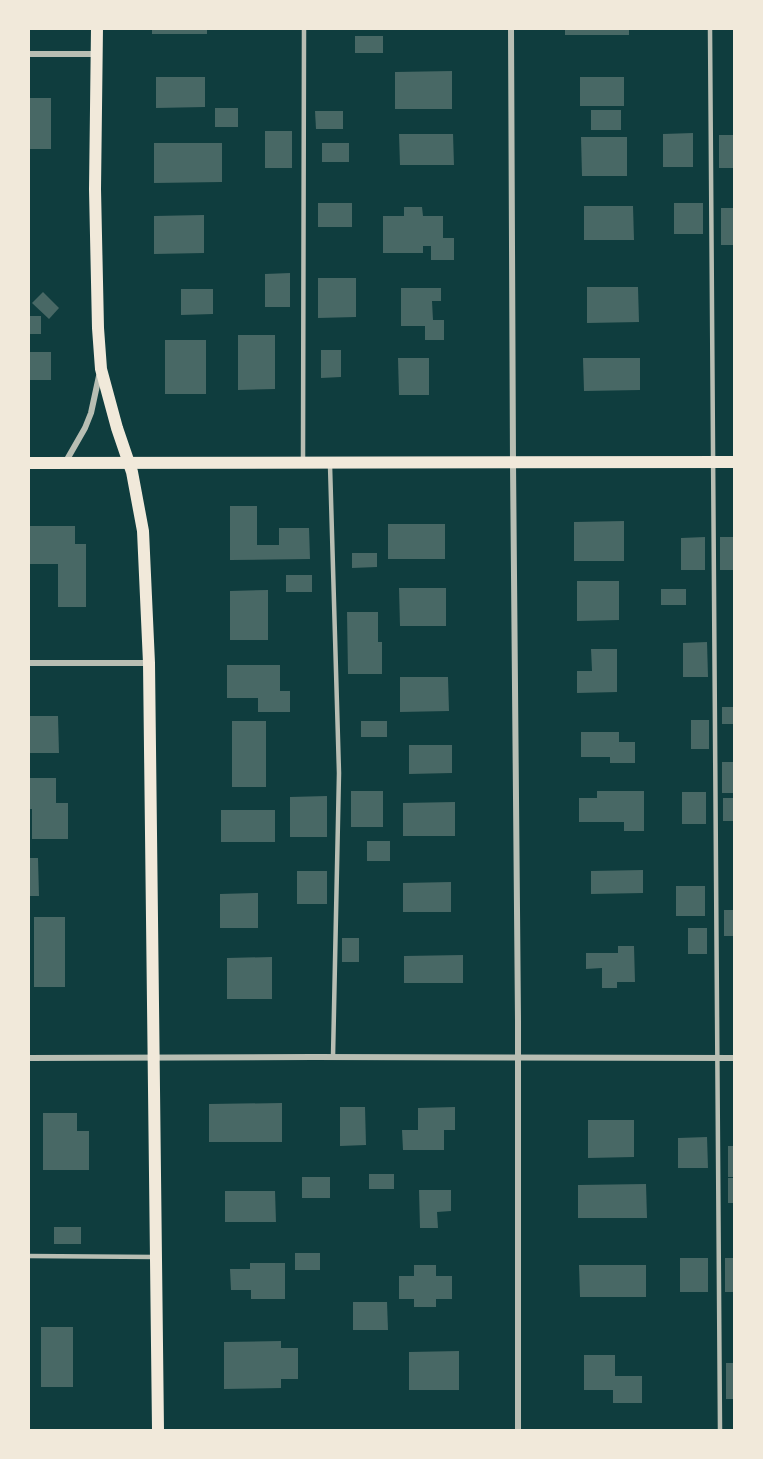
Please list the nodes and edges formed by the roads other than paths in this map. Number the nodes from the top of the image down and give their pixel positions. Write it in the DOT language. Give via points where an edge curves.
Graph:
graph roads {
  1 [pos="97,28"];
  2 [pos="304,28"];
  3 [pos="511,28"];
  4 [pos="710,28"];
  5 [pos="28,54"];
  6 [pos="97,54"];
  7 [pos="101,369"];
  8 [pos="303,462"];
  9 [pos="330,462"];
  10 [pos="713,462"];
  11 [pos="735,462"];
  12 [pos="28,463"];
  13 [pos="66,463"];
  14 [pos="129,463"];
  15 [pos="513,463"];
  16 [pos="28,663"];
  17 [pos="149,663"];
  18 [pos="333,1057"];
  19 [pos="28,1058"];
  20 [pos="153,1058"];
  21 [pos="518,1058"];
  22 [pos="717,1058"];
  23 [pos="735,1058"];
  24 [pos="28,1256"];
  25 [pos="155,1257"];
  26 [pos="158,1431"];
  27 [pos="518,1431"];
  28 [pos="720,1431"];
  1 -- 6 [label="main road"];
  2 -- 8 [label="lane"];
  3 -- 15 [label="street"];
  4 -- 10 [label="lane"];
  5 -- 6 [label="street"];
  6 -- 7 [label="main road" via="95,189"];
  7 -- 13 [label="street" via="91,413"];
  7 -- 14 [label="main road"];
  8 -- 9 [label="main road"];
  8 -- 14 [label="main road"];
  9 -- 15 [label="main road"];
  9 -- 18 [label="lane" via="339,773"];
  10 -- 11 [label="main road"];
  10 -- 15 [label="main road"];
  10 -- 22 [label="lane"];
  12 -- 13 [label="main road"];
  13 -- 14 [label="main road"];
  14 -- 17 [label="main road" via="143,531"];
  15 -- 21 [label="street"];
  16 -- 17 [label="street"];
  17 -- 20 [label="main road"];
  18 -- 20 [label="street"];
  18 -- 21 [label="street"];
  19 -- 20 [label="street"];
  20 -- 25 [label="main road"];
  21 -- 22 [label="street"];
  21 -- 27 [label="street"];
  22 -- 23 [label="street"];
  22 -- 28 [label="lane"];
  24 -- 25 [label="lane"];
  25 -- 26 [label="main road"];
}
